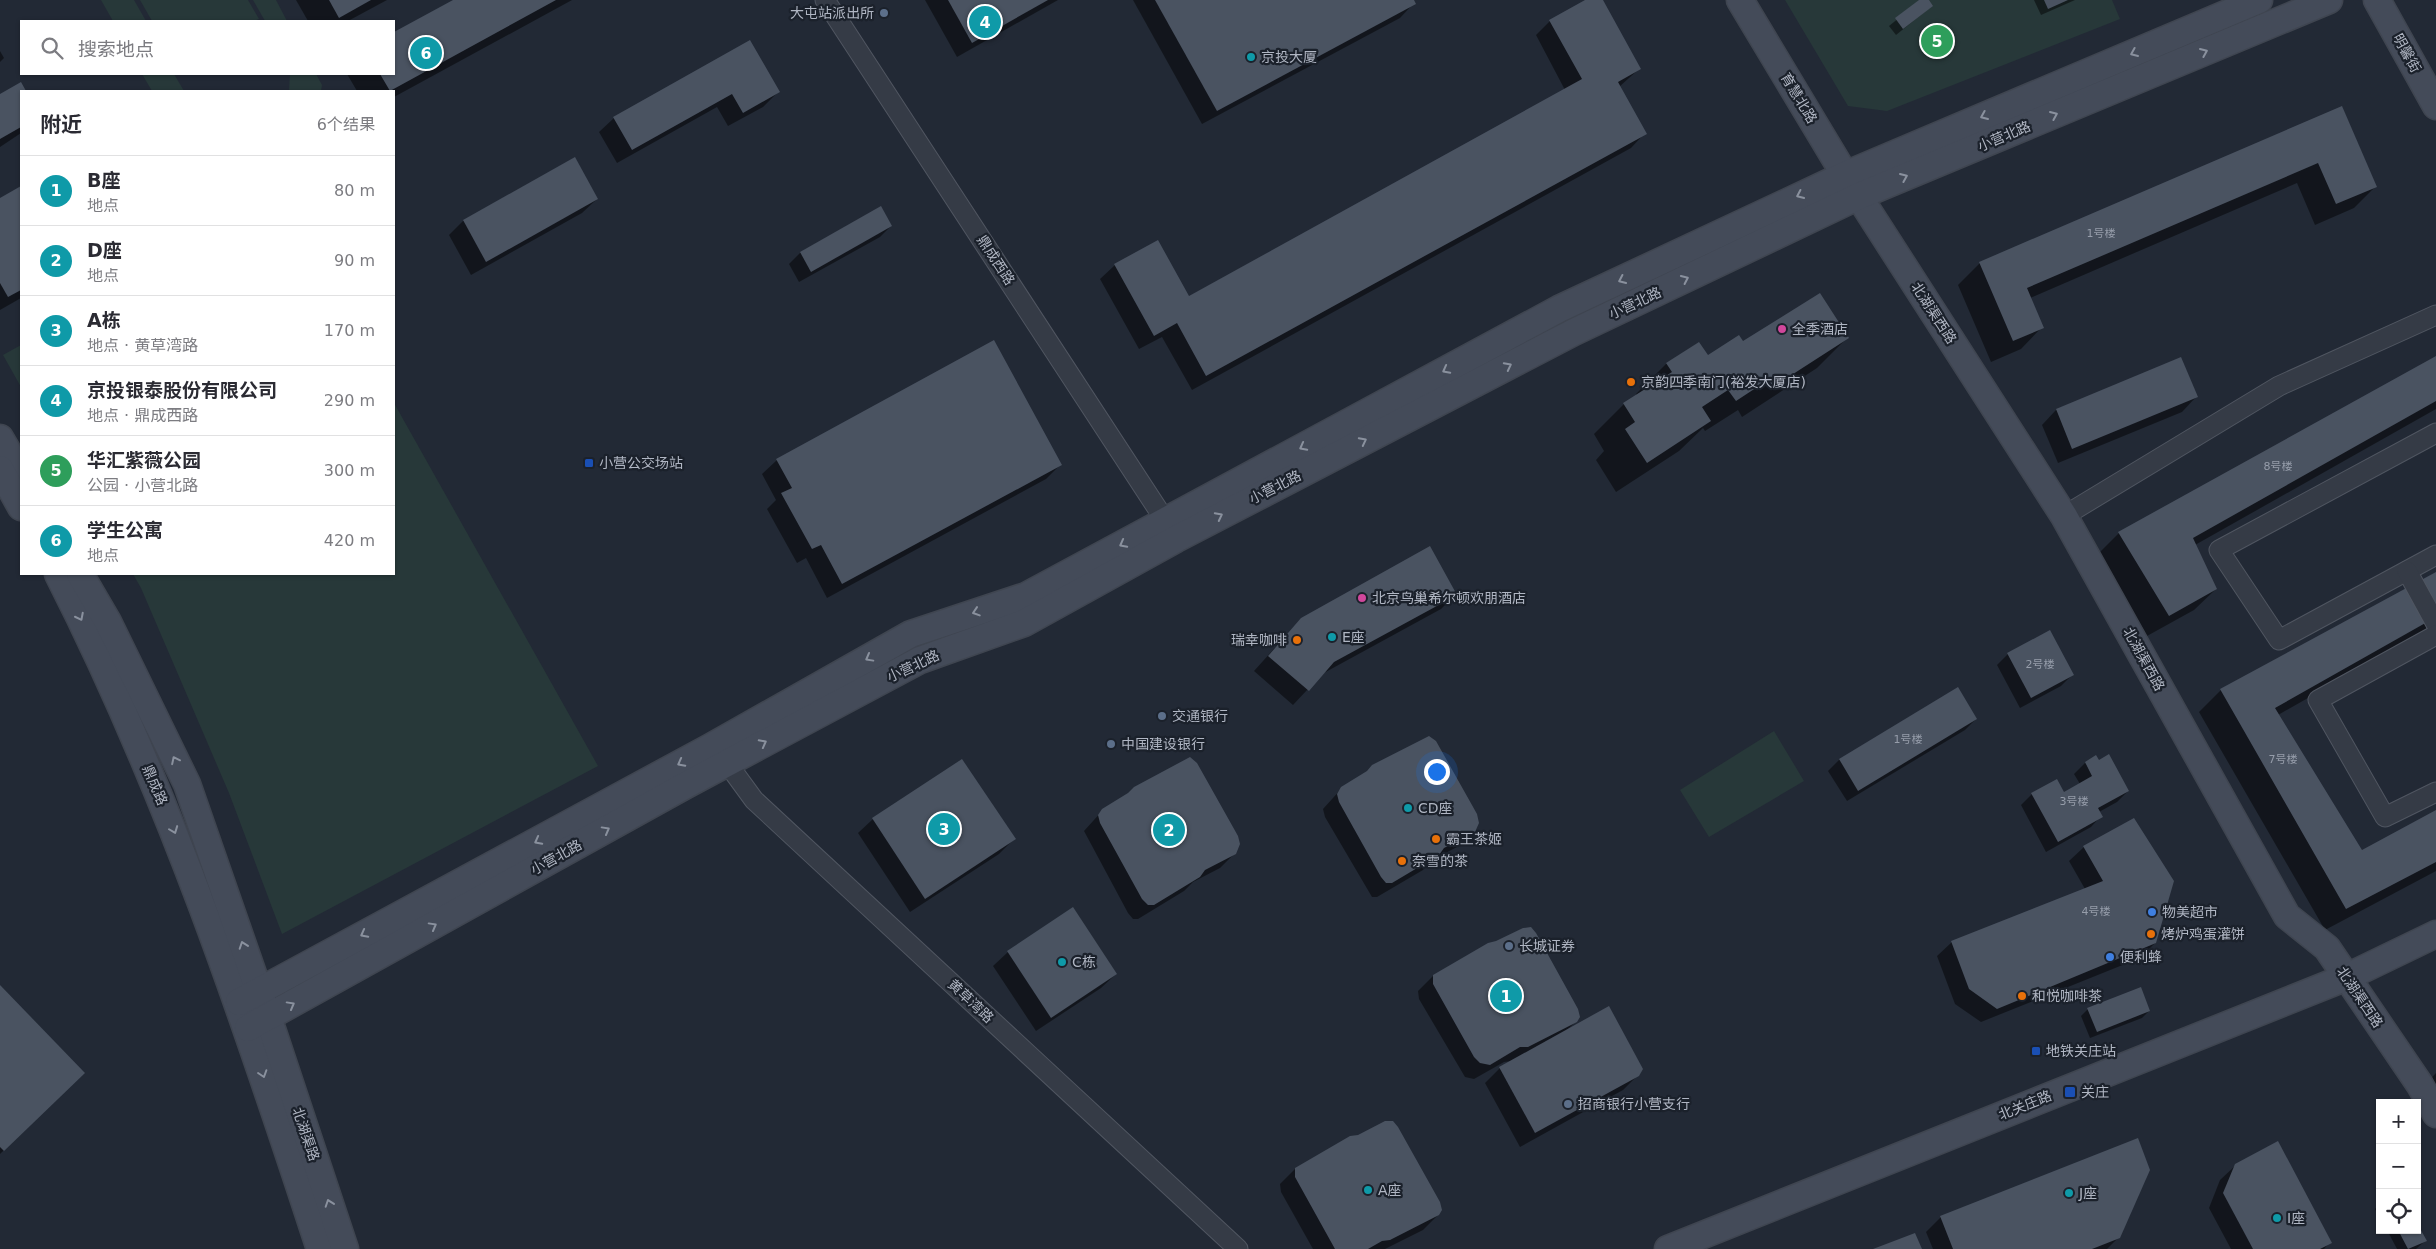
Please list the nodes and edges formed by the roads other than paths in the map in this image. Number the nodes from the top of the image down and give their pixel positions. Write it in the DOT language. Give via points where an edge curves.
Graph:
graph roads {
  1 [pos="825,0"];
  2 [pos="1740,0"];
  3 [pos="2259,0"];
  4 [pos="2329,0"];
  5 [pos="2377,0"];
  6 [pos="2436,106"];
  7 [pos="1845,175"];
  8 [pos="1859,196"];
  9 [pos="2436,315"];
  10 [pos="2436,433"];
  11 [pos="0,438"];
  12 [pos="0,470"];
  13 [pos="20,472"];
  14 [pos="20,505"];
  15 [pos="2064,516"];
  16 [pos="1171,530"];
  17 [pos="2436,555"];
  18 [pos="2406,571"];
  19 [pos="58,575"];
  20 [pos="81,575"];
  21 [pos="2436,624"];
  22 [pos="2436,636"];
  23 [pos="718,756"];
  24 [pos="2436,792"];
  25 [pos="2436,934"];
  26 [pos="2347,977"];
  27 [pos="249,997"];
  28 [pos="258,1023"];
  29 [pos="2436,1114"];
  30 [pos="320,1249"];
  31 [pos="345,1249"];
  32 [pos="1238,1249"];
  33 [pos="1668,1249"];
  1 -- 16 [label="street, 鼎成西路"];
  2 -- 7 [label="street, 育慧北路"];
  3 -- 7 [label="street, 小营北路, one-way"];
  8 -- 4 [label="street, 小营北路, one-way"];
  5 -- 6 [label="street, 明馨街"];
  7 -- 8 [label="street, 育慧北路"];
  7 -- 16 [label="street, 小营北路, one-way" via="1558,310"];
  8 -- 15 [label="street, 北湖渠西路"];
  16 -- 8 [label="street, 小营北路, one-way"];
  9 -- 15 [label="street" via="2279,386"];
  10 -- 18 [label="street" via="2219,550 2279,640"];
  11 -- 13 [label="street"];
  12 -- 14 [label="street"];
  15 -- 26 [label="street, 北湖渠西路" via="2287,916 2327,948"];
  16 -- 23 [label="street, 小营北路" via="1026,596 911,634"];
  17 -- 18 [label="street"];
  18 -- 21 [label="street"];
  19 -- 27 [label="street, 鼎成路, one-way" via="89,636"];
  27 -- 20 [label="street, 鼎成路, one-way" via="186,784 108,622"];
  22 -- 24 [label="street" via="2318,700 2385,817"];
  23 -- 27 [label="street, 小营北路, one-way"];
  28 -- 23 [label="street, 小营北路, one-way"];
  23 -- 32 [label="street, 黄草湾路" via="754,800"];
  25 -- 26 [label="street, 北关庄路"];
  26 -- 29 [label="street, 北湖渠西路"];
  26 -- 33 [label="street, 北关庄路"];
  27 -- 28 [label="street"];
  28 -- 30 [label="street, 北湖渠路, one-way"];
  31 -- 28 [label="street, 北湖渠路, one-way"];
}
